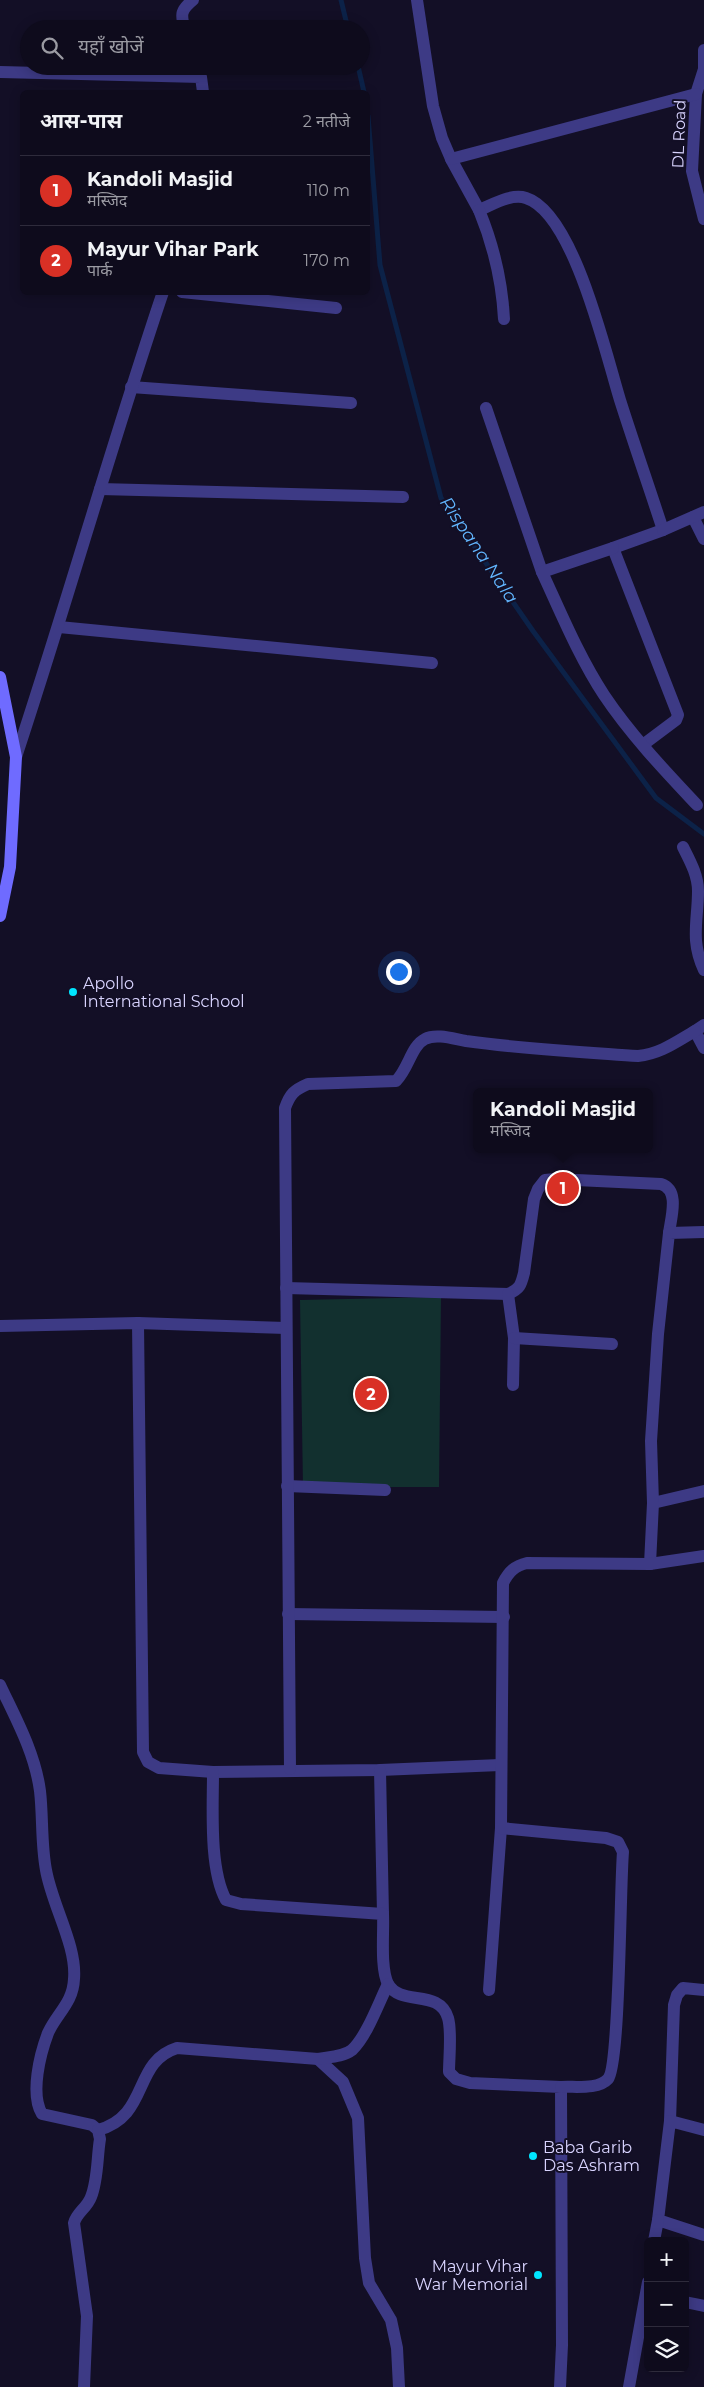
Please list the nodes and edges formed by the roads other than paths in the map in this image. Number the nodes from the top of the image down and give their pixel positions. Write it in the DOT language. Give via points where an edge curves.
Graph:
graph roads {
  1 [pos="193,0"];
  2 [pos="417,0"];
  3 [pos="183,20"];
  4 [pos="704,50"];
  5 [pos="704,68"];
  6 [pos="0,72"];
  7 [pos="20,72"];
  8 [pos="200,75"];
  9 [pos="203,90"];
  10 [pos="696,94"];
  11 [pos="450,159"];
  12 [pos="479,210"];
  13 [pos="704,219"];
  14 [pos="162,295"];
  15 [pos="211,295"];
  16 [pos="336,308"];
  17 [pos="504,318"];
  18 [pos="131,387"];
  19 [pos="351,404"];
  20 [pos="486,408"];
  21 [pos="100,489"];
  22 [pos="403,497"];
  23 [pos="698,515"];
  24 [pos="663,530"];
  25 [pos="704,538"];
  26 [pos="613,548"];
  27 [pos="542,572"];
  28 [pos="59,627"];
  29 [pos="432,663"];
  30 [pos="0,677"];
  31 [pos="644,744"];
  32 [pos="16,757"];
  33 [pos="697,805"];
  34 [pos="683,847"];
  35 [pos="0,916"];
  36 [pos="704,970"];
  37 [pos="699,1028"];
  38 [pos="704,1048"];
  39 [pos="704,1232"];
  40 [pos="669,1234"];
  41 [pos="286,1288"];
  42 [pos="508,1294"];
  43 [pos="138,1323"];
  44 [pos="0,1326"];
  45 [pos="286,1328"];
  46 [pos="514,1338"];
  47 [pos="612,1344"];
  48 [pos="513,1385"];
  49 [pos="287,1486"];
  50 [pos="385,1490"];
  51 [pos="704,1491"];
  52 [pos="653,1503"];
  53 [pos="704,1556"];
  54 [pos="650,1564"];
  55 [pos="288,1614"];
  56 [pos="504,1617"];
  57 [pos="0,1685"];
  58 [pos="500,1765"];
  59 [pos="290,1770"];
  60 [pos="380,1770"];
  61 [pos="213,1772"];
  62 [pos="501,1828"];
  63 [pos="383,1914"];
  64 [pos="388,1984"];
  65 [pos="489,1990"];
  66 [pos="704,1990"];
  67 [pos="318,2059"];
  68 [pos="561,2087"];
  69 [pos="670,2121"];
  70 [pos="98,2130"];
  71 [pos="704,2130"];
  72 [pos="658,2220"];
  73 [pos="704,2234"];
  74 [pos="655,2237"];
  75 [pos="689,2303"];
  76 [pos="644,2305"];
  77 [pos="704,2306"];
  78 [pos="84,2387"];
  79 [pos="399,2387"];
  80 [pos="560,2387"];
  81 [pos="629,2387"];
  1 -- 3 [label="street" via="183,8"];
  2 -- 11 [label="street" via="433,106"];
  4 -- 5 [label="street, DL Road"];
  5 -- 10 [label="street, DL Road"];
  6 -- 7 [label="street"];
  8 -- 9 [label="street"];
  10 -- 11 [label="street"];
  10 -- 13 [label="street, DL Road" via="692,171"];
  11 -- 12 [label="street"];
  12 -- 17 [label="street" via="503,291"];
  12 -- 24 [label="street" via="516,196 527,198 552,220 566,241 588,294"];
  14 -- 18 [label="street"];
  15 -- 16 [label="street"];
  18 -- 19 [label="street"];
  18 -- 21 [label="street"];
  20 -- 27 [label="street"];
  21 -- 22 [label="street"];
  21 -- 28 [label="street"];
  23 -- 24 [label="street"];
  23 -- 25 [label="street"];
  24 -- 26 [label="street"];
  26 -- 27 [label="street"];
  26 -- 31 [label="street" via="678,715 676,720"];
  27 -- 31 [label="street" via="604,694"];
  28 -- 29 [label="street"];
  28 -- 32 [label="street"];
  30 -- 32 [label="main road"];
  31 -- 33 [label="street"];
  32 -- 35 [label="main road" via="10,867"];
  34 -- 36 [label="street" via="694,867 698,890 694,927 697,954"];
  37 -- 38 [label="street"];
  37 -- 41 [label="street" via="668,1048 638,1056 426,1038 416,1045 404,1073 396,1081 308,1084 295,1089 284,1108"];
  39 -- 40 [label="street"];
  40 -- 42 [label="street" via="673,1194 668,1186 545,1180 534,1199 522,1284"];
  40 -- 52 [label="street" via="651,1441"];
  41 -- 42 [label="street"];
  41 -- 45 [label="street"];
  42 -- 46 [label="street"];
  43 -- 44 [label="street"];
  43 -- 45 [label="street"];
  43 -- 61 [label="street" via="143,1752 148,1762 159,1768"];
  45 -- 49 [label="street"];
  46 -- 47 [label="street"];
  46 -- 48 [label="street"];
  49 -- 50 [label="street"];
  49 -- 55 [label="street"];
  51 -- 52 [label="street"];
  52 -- 54 [label="street"];
  53 -- 54 [label="street"];
  54 -- 56 [label="street" via="528,1563 516,1566 504,1583"];
  55 -- 56 [label="street"];
  55 -- 59 [label="street"];
  56 -- 58 [label="street"];
  57 -- 70 [label="street" via="32,1753 40,1789 46,1870 59,1918 75,1959 74,1982 68,2004 49,2032 37,2073 37,2100 42,2114 92,2125"];
  58 -- 60 [label="street"];
  58 -- 62 [label="street"];
  59 -- 60 [label="street"];
  59 -- 61 [label="street"];
  60 -- 63 [label="street"];
  61 -- 63 [label="street" via="212,1826 219,1888 226,1900 241,1904"];
  62 -- 65 [label="street"];
  62 -- 68 [label="street" via="606,1838 618,1842 623,1852 616,2032 611,2075 596,2086"];
  63 -- 64 [label="street"];
  64 -- 67 [label="street" via="351,2050"];
  64 -- 68 [label="street" via="396,1993 437,2002 449,2018 449,2072 456,2079 470,2083"];
  66 -- 69 [label="street" via="683,1988 674,2005"];
  67 -- 70 [label="street" via="177,2048 156,2059 133,2106 124,2117"];
  67 -- 79 [label="street" via="343,2082 358,2118 365,2258 369,2283 391,2320 397,2348"];
  68 -- 80 [label="street"];
  69 -- 71 [label="street"];
  69 -- 72 [label="street"];
  70 -- 78 [label="street" via="100,2139 94,2187 86,2208 76,2215 74,2223 87,2316"];
  72 -- 73 [label="street"];
  72 -- 74 [label="street"];
  75 -- 77 [label="street"];
  76 -- 81 [label="street"];
}
